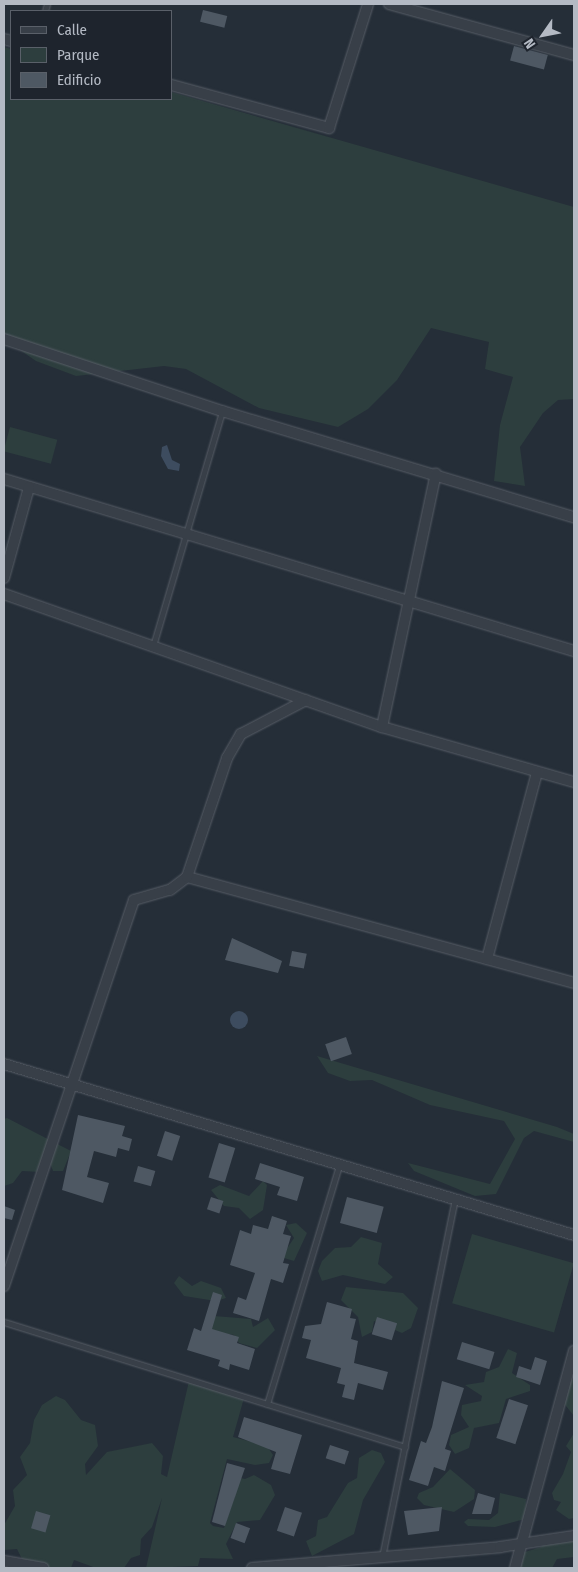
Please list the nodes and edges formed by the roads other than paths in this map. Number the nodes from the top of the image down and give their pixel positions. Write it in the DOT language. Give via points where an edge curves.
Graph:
graph roads {
  1 [pos="368,4"];
  2 [pos="389,4"];
  3 [pos="574,55"];
  4 [pos="172,85"];
  5 [pos="4,339"];
  6 [pos="222,411"];
  7 [pos="436,474"];
  8 [pos="4,480"];
  9 [pos="29,487"];
  10 [pos="574,517"];
  11 [pos="185,535"];
  12 [pos="4,578"];
  13 [pos="4,594"];
  14 [pos="409,604"];
  15 [pos="153,646"];
  16 [pos="574,651"];
  17 [pos="306,700"];
  18 [pos="382,727"];
  19 [pos="537,773"];
  20 [pos="574,782"];
  21 [pos="187,877"];
  22 [pos="487,959"];
  23 [pos="574,983"];
  24 [pos="4,1064"];
  25 [pos="71,1084"];
  26 [pos="339,1164"];
  27 [pos="455,1199"];
  28 [pos="574,1235"];
  29 [pos="4,1286"];
  30 [pos="4,1322"];
  31 [pos="574,1351"];
  32 [pos="267,1404"];
  33 [pos="405,1447"];
  34 [pos="574,1536"];
  35 [pos="525,1543"];
  36 [pos="382,1558"];
  37 [pos="4,1561"];
  38 [pos="43,1568"];
  39 [pos="252,1568"];
  40 [pos="514,1568"];
  1 -- 4 [label="street" via="329,128"];
  2 -- 3 [label="street"];
  5 -- 6 [label="street"];
  6 -- 7 [label="street"];
  6 -- 11 [label="lane"];
  7 -- 10 [label="street"];
  7 -- 14 [label="street"];
  8 -- 9 [label="street"];
  9 -- 11 [label="street"];
  9 -- 12 [label="street"];
  11 -- 14 [label="street"];
  11 -- 15 [label="lane"];
  13 -- 15 [label="street"];
  14 -- 16 [label="street"];
  14 -- 18 [label="street"];
  15 -- 17 [label="street"];
  17 -- 18 [label="street"];
  17 -- 21 [label="street" via="254,726 233,745"];
  18 -- 19 [label="street"];
  19 -- 20 [label="street"];
  19 -- 22 [label="street"];
  21 -- 22 [label="street"];
  21 -- 25 [label="street" via="170,890 134,900"];
  22 -- 23 [label="street"];
  24 -- 25 [label="street"];
  25 -- 26 [label="street"];
  25 -- 29 [label="street"];
  26 -- 27 [label="street"];
  26 -- 32 [label="lane"];
  27 -- 28 [label="street"];
  27 -- 33 [label="lane"];
  30 -- 32 [label="lane"];
  31 -- 35 [label="street"];
  32 -- 33 [label="lane"];
  33 -- 36 [label="lane"];
  34 -- 35 [label="street"];
  35 -- 36 [label="street"];
  35 -- 40 [label="street"];
  36 -- 39 [label="street"];
  37 -- 38 [label="street"];
}
